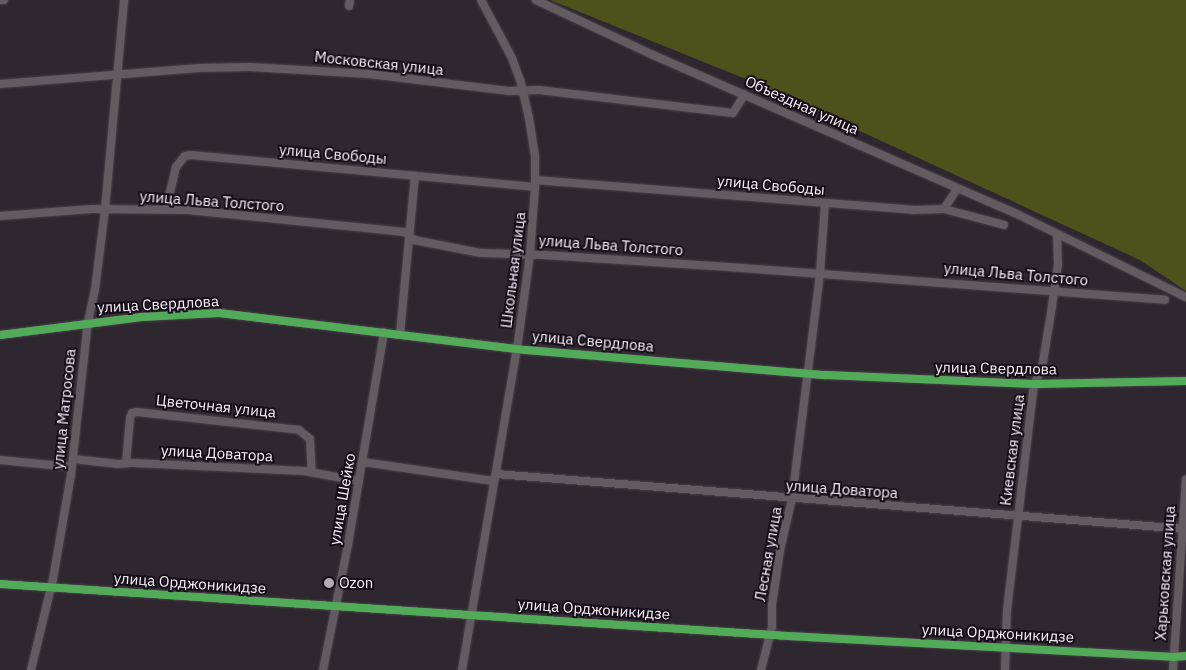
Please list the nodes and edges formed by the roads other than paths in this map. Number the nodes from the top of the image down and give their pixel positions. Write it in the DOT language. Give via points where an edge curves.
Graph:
graph roads {
  1 [pos="0,0"];
  2 [pos="4,0"];
  3 [pos="124,0"];
  4 [pos="481,0"];
  5 [pos="536,0"];
  6 [pos="118,74"];
  7 [pos="0,84"];
  8 [pos="523,91"];
  9 [pos="745,94"];
  10 [pos="415,176"];
  11 [pos="535,183"];
  12 [pos="958,189"];
  13 [pos="826,203"];
  14 [pos="166,209"];
  15 [pos="944,209"];
  16 [pos="105,210"];
  17 [pos="0,216"];
  18 [pos="1004,225"];
  19 [pos="408,234"];
  20 [pos="1057,235"];
  21 [pos="530,254"];
  22 [pos="820,273"];
  23 [pos="1053,292"];
  24 [pos="1186,297"];
  25 [pos="1166,300"];
  26 [pos="88,322"];
  27 [pos="384,332"];
  28 [pos="400,334"];
  29 [pos="0,335"];
  30 [pos="517,348"];
  31 [pos="807,373"];
  32 [pos="1186,381"];
  33 [pos="1034,384"];
  34 [pos="0,460"];
  35 [pos="363,462"];
  36 [pos="73,463"];
  37 [pos="126,463"];
  38 [pos="312,472"];
  39 [pos="495,477"];
  40 [pos="1186,478"];
  41 [pos="359,481"];
  42 [pos="792,499"];
  43 [pos="1018,516"];
  44 [pos="1185,529"];
  45 [pos="0,584"];
  46 [pos="49,588"];
  47 [pos="335,606"];
  48 [pos="472,615"];
  49 [pos="770,634"];
  50 [pos="1005,647"];
  51 [pos="1186,656"];
  52 [pos="1173,657"];
  53 [pos="31,670"];
  54 [pos="322,670"];
  55 [pos="462,670"];
  56 [pos="762,670"];
  57 [pos="1005,670"];
  58 [pos="1174,670"];
  1 -- 2 [label="street"];
  3 -- 6 [label="street, улица Матросова"];
  4 -- 8 [label="street, Школьная улица" via="512,58"];
  5 -- 9 [label="street, Объездная улица"];
  6 -- 7 [label="street, Московская улица"];
  6 -- 8 [label="street, Московская улица" via="250,67 370,74"];
  6 -- 16 [label="street, улица Матросова"];
  8 -- 9 [label="street, Московская улица" via="539,90 733,113"];
  8 -- 11 [label="street, Школьная улица" via="532,137"];
  9 -- 12 [label="street, Объездная улица"];
  10 -- 11 [label="street, улица Свободы"];
  10 -- 14 [label="street, улица Свободы" via="188,155 176,167"];
  10 -- 19 [label="street"];
  11 -- 13 [label="street, улица Свободы"];
  11 -- 21 [label="street, Школьная улица"];
  12 -- 15 [label="street"];
  12 -- 20 [label="street, Объездная улица"];
  13 -- 15 [label="street, улица Свободы" via="913,210"];
  13 -- 22 [label="street, Лесная улица"];
  14 -- 16 [label="street, улица Льва Толстого"];
  14 -- 19 [label="street, улица Льва Толстого"];
  15 -- 18 [label="street, улица Свободы"];
  16 -- 17 [label="street, улица Льва Толстого"];
  16 -- 26 [label="street, улица Матросова"];
  19 -- 21 [label="street, улица Льва Толстого" via="414,240 481,253"];
  19 -- 28 [label="street"];
  20 -- 23 [label="street, Киевская улица" via="1058,264"];
  20 -- 24 [label="street, Объездная улица"];
  21 -- 22 [label="street, улица Льва Толстого"];
  21 -- 30 [label="street, Школьная улица"];
  22 -- 23 [label="street, улица Льва Толстого"];
  22 -- 31 [label="street, Лесная улица"];
  23 -- 25 [label="street, улица Льва Толстого"];
  23 -- 33 [label="street, Киевская улица" via="1042,368"];
  26 -- 27 [label="street, улица Свердлова" via="219,313"];
  26 -- 29 [label="street, улица Свердлова"];
  26 -- 36 [label="street, улица Матросова"];
  27 -- 28 [label="street, улица Свердлова"];
  27 -- 35 [label="street, улица Шейко"];
  28 -- 30 [label="street, улица Свердлова"];
  30 -- 31 [label="street, улица Свердлова"];
  30 -- 39 [label="street, Школьная улица"];
  31 -- 33 [label="street, улица Свердлова"];
  31 -- 42 [label="street, Лесная улица"];
  32 -- 33 [label="street, улица Свердлова"];
  33 -- 43 [label="street, Киевская улица"];
  34 -- 36 [label="street, улица Доватора"];
  35 -- 39 [label="street, улица Доватора"];
  35 -- 41 [label="street, улица Шейко"];
  36 -- 37 [label="street, улица Доватора"];
  36 -- 46 [label="street, улица Матросова"];
  37 -- 38 [label="street, улица Доватора"];
  37 -- 38 [label="street, Цветочная улица" via="130,418 137,412 299,430 311,440"];
  38 -- 41 [label="street, улица Доватора"];
  39 -- 42 [label="street, улица Доватора"];
  39 -- 48 [label="street, Школьная улица"];
  40 -- 44 [label="street, Харьковская улица"];
  41 -- 47 [label="street, улица Шейко"];
  42 -- 43 [label="street, улица Доватора"];
  42 -- 49 [label="street, Лесная улица" via="780,550"];
  43 -- 44 [label="street, улица Доватора"];
  43 -- 50 [label="street, Киевская улица"];
  44 -- 52 [label="street, Харьковская улица"];
  45 -- 46 [label="street, улица Орджоникидзе"];
  46 -- 47 [label="street, улица Орджоникидзе"];
  46 -- 53 [label="street, улица Матросова"];
  47 -- 48 [label="street, улица Орджоникидзе"];
  47 -- 54 [label="street, улица Шейко"];
  48 -- 49 [label="street, улица Орджоникидзе"];
  48 -- 55 [label="street, Школьная улица"];
  49 -- 50 [label="street, улица Орджоникидзе"];
  49 -- 56 [label="street, Лесная улица"];
  50 -- 52 [label="street, улица Орджоникидзе"];
  50 -- 57 [label="street, Киевская улица"];
  51 -- 52 [label="street, улица Орджоникидзе"];
  52 -- 58 [label="street, Харьковская улица"];
}
